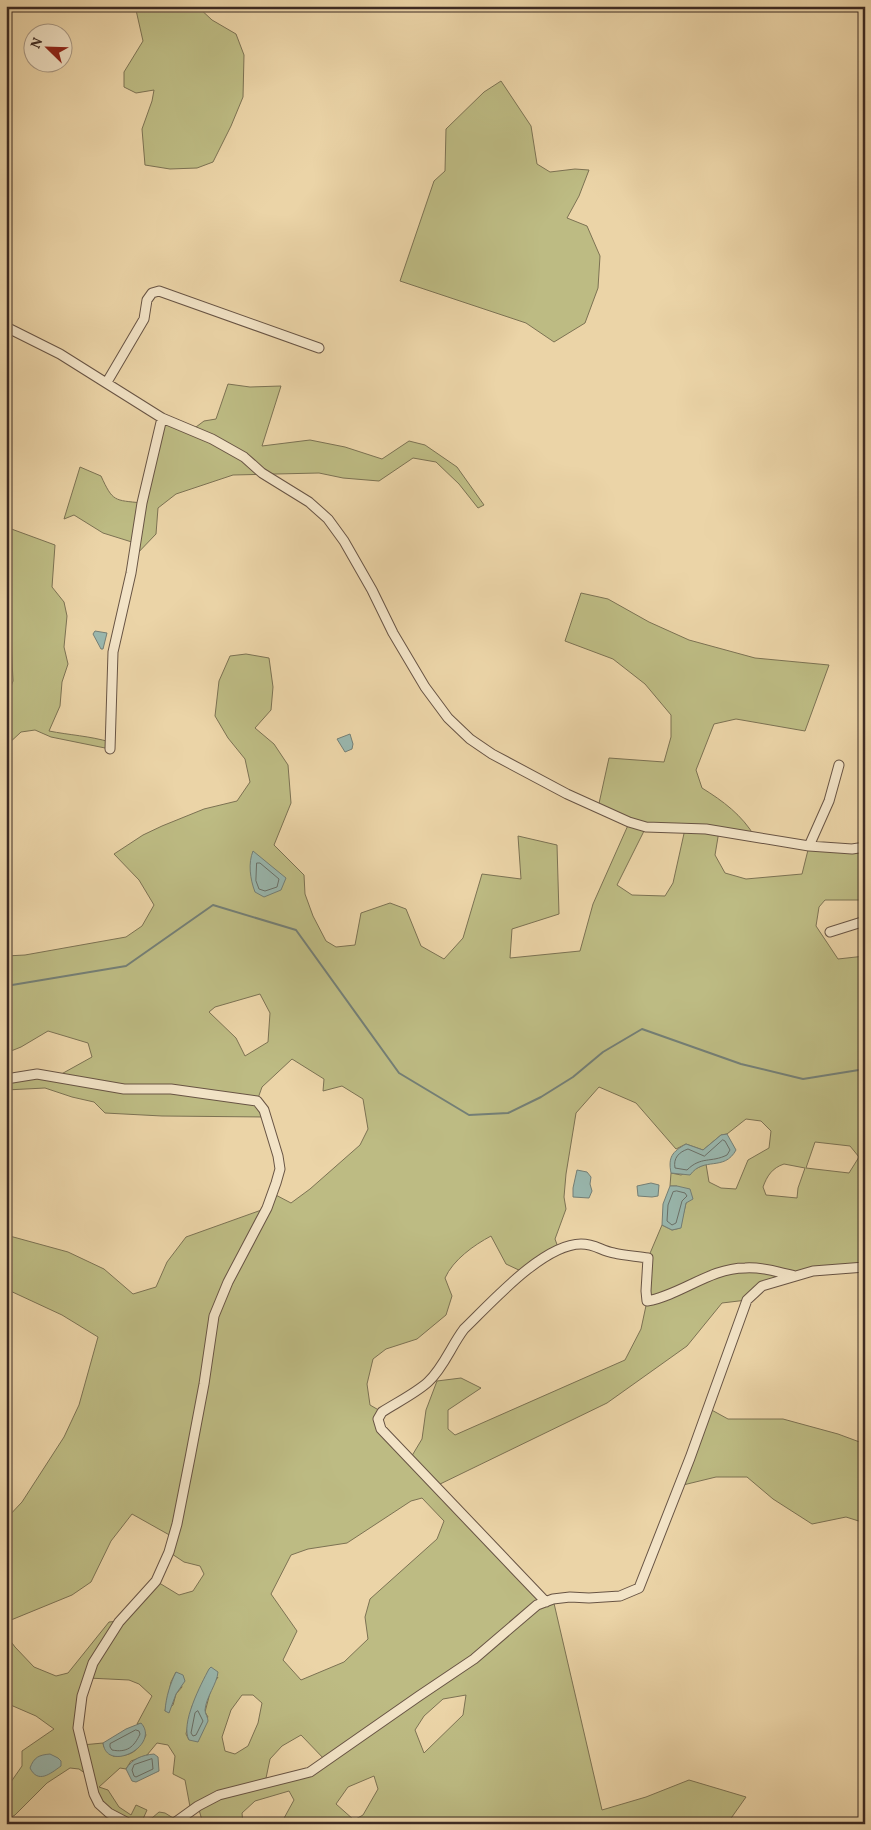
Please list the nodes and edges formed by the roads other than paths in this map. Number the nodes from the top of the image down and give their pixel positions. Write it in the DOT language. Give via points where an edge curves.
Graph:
graph roads {
  1 [pos="6,327"];
  2 [pos="319,348"];
  3 [pos="107,382"];
  4 [pos="162,418"];
  5 [pos="110,748"];
  6 [pos="839,765"];
  7 [pos="810,846"];
  8 [pos="865,847"];
  9 [pos="865,921"];
  10 [pos="830,932"];
  11 [pos="6,1078"];
  12 [pos="865,1267"];
  13 [pos="796,1276"];
  14 [pos="546,1602"];
  15 [pos="130,1824"];
  16 [pos="173,1824"];
  1 -- 3 [label="street"];
  2 -- 3 [label="street" via="159,291 152,293 148,300 144,319"];
  3 -- 4 [label="street"];
  4 -- 5 [label="street" via="113,652"];
  4 -- 7 [label="street" via="212,439 244,457 328,520 344,541 425,687 448,718 492,754 540,781 646,827 706,829"];
  6 -- 7 [label="street" via="829,801"];
  7 -- 8 [label="street"];
  9 -- 10 [label="street"];
  11 -- 15 [label="street" via="37,1074 124,1088 171,1089 257,1101 264,1110 278,1156 280,1169 267,1208 214,1316 192,1449 169,1552 156,1581 119,1622 93,1663 82,1696 78,1728 94,1794 109,1813"];
  12 -- 13 [label="street" via="813,1271"];
  13 -- 14 [label="street" via="762,1286 746,1300 690,1458 639,1588 609,1598 570,1596"];
  13 -- 14 [label="street" via="744,1268 718,1273 661,1299 647,1301 648,1258 612,1253 593,1245 578,1244 559,1250 523,1272 464,1329 428,1382 382,1412 378,1420 381,1429"];
  14 -- 16 [label="street" via="536,1605 474,1659 310,1772 220,1795"];
}
